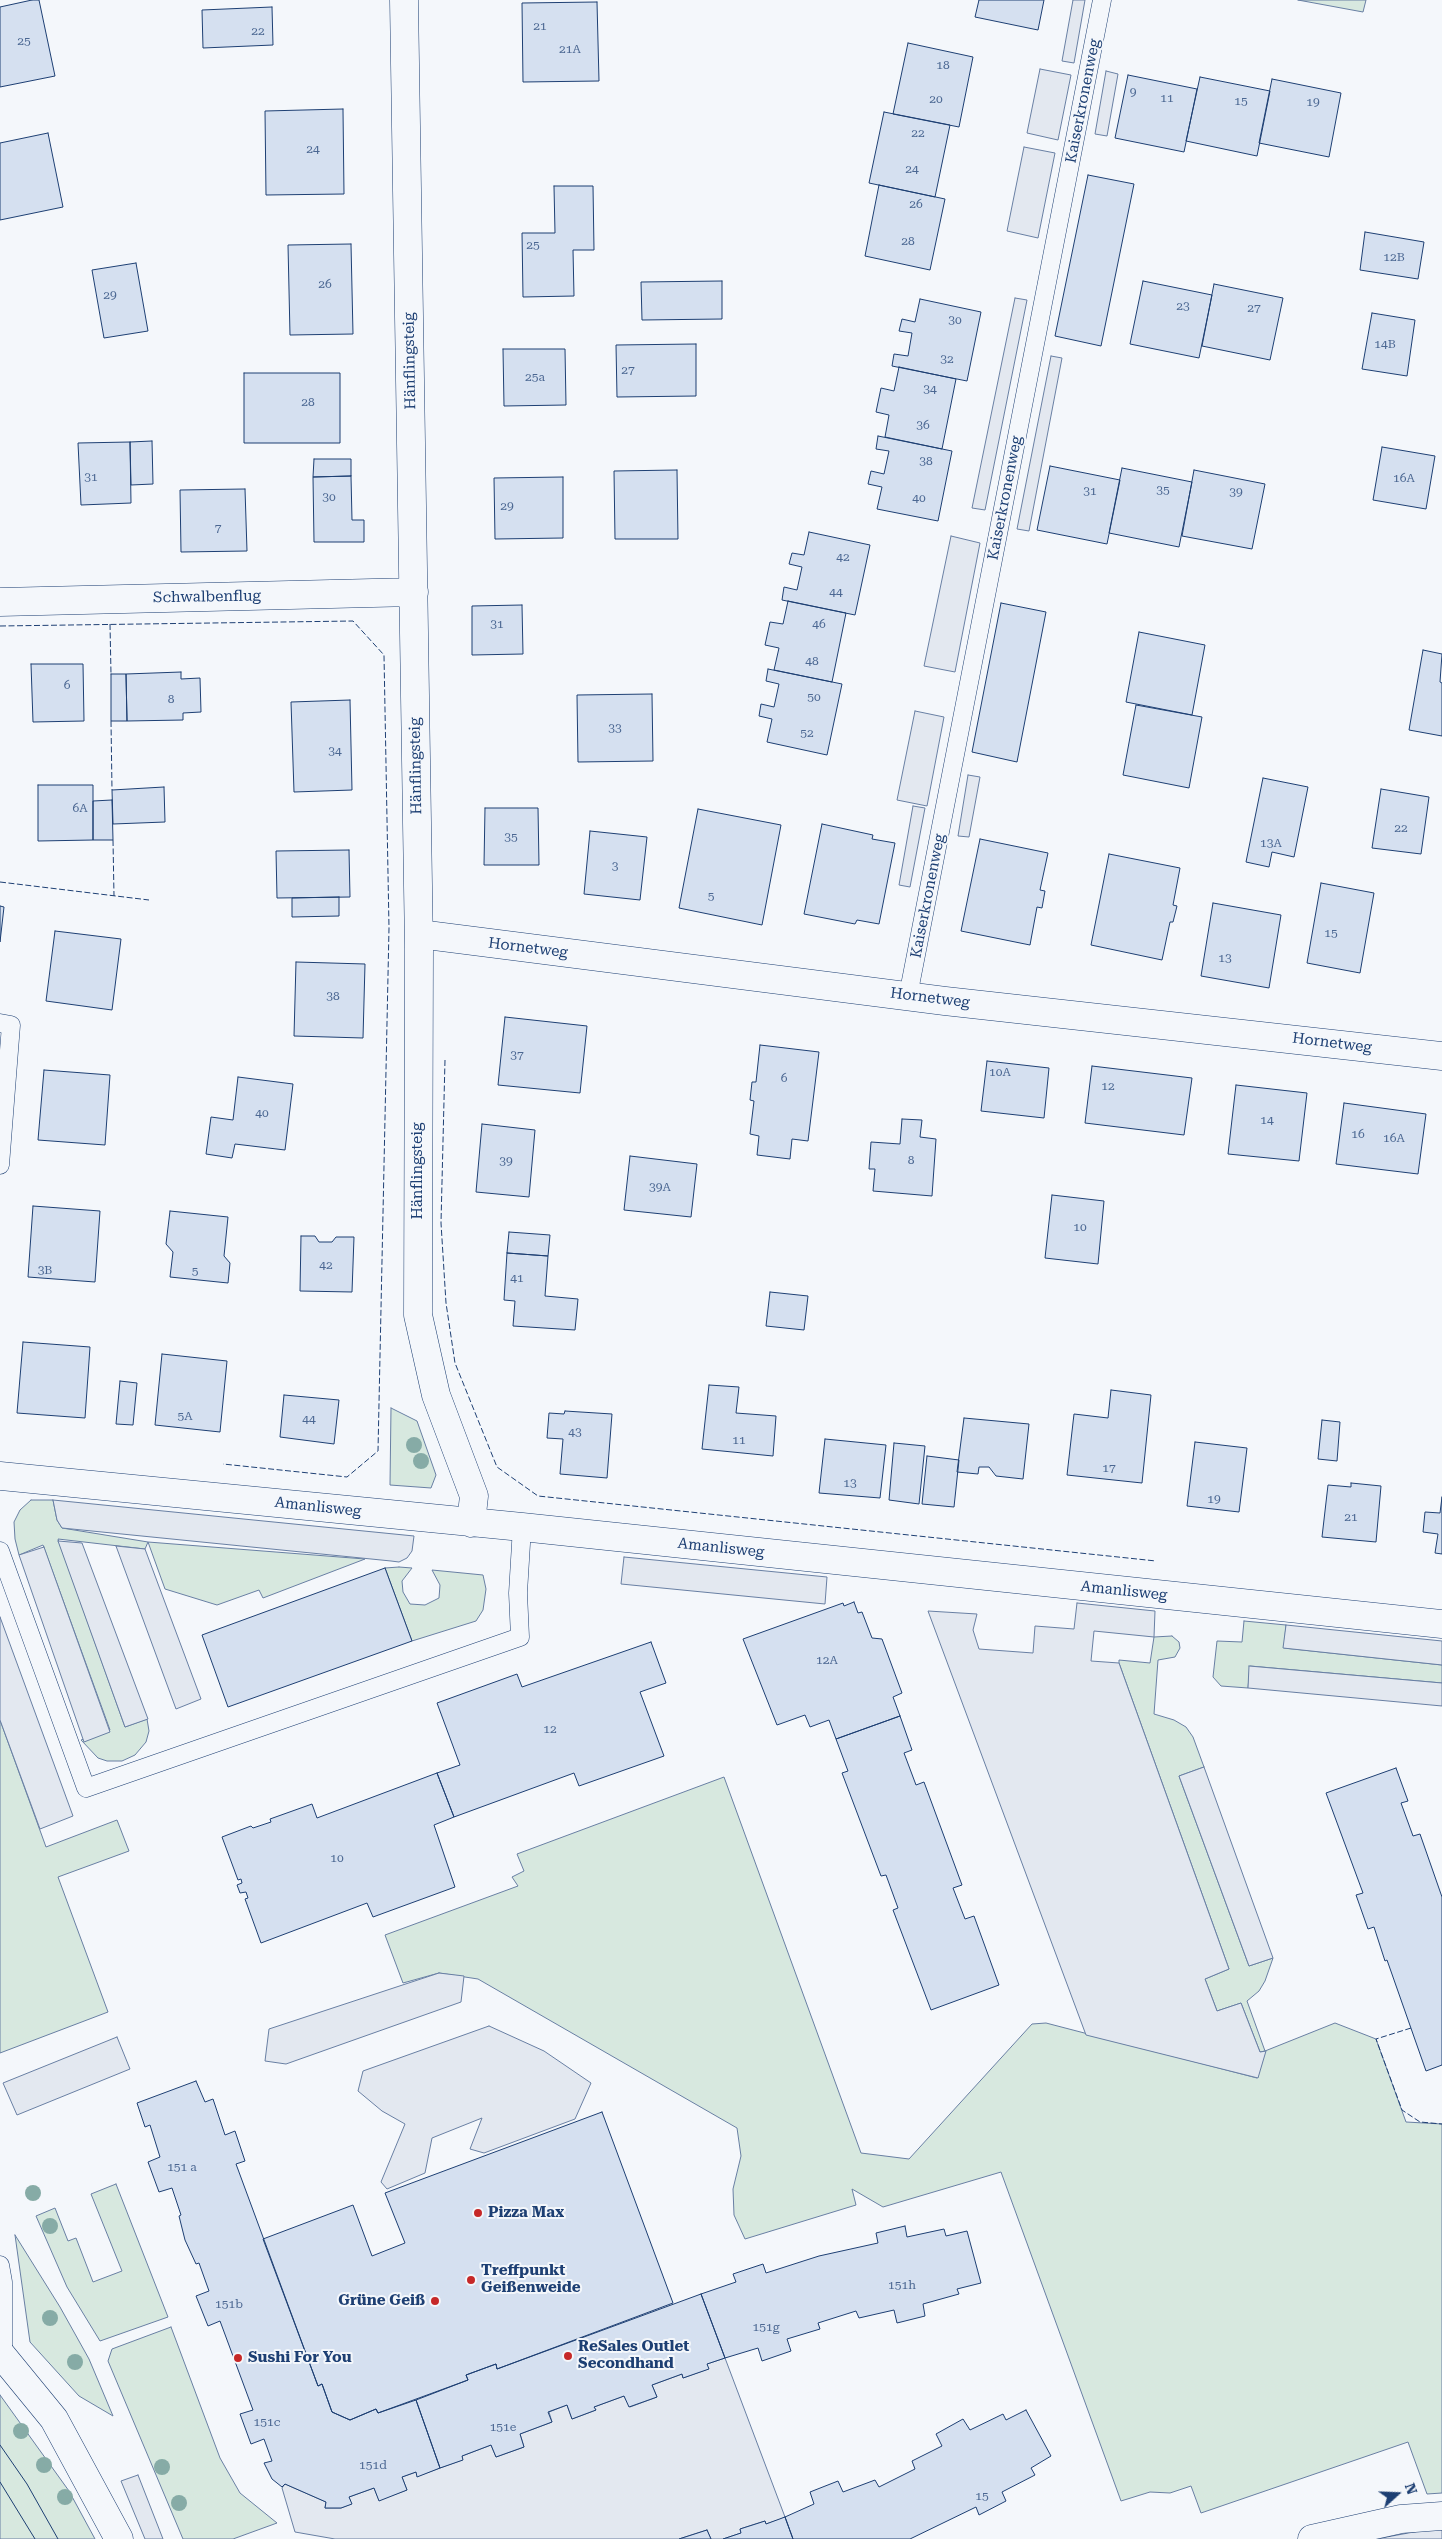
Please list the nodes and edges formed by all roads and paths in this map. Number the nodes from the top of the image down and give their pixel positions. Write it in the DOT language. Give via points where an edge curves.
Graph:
graph roads {
  1 [pos="404,0"];
  2 [pos="1102,0"];
  3 [pos="414,592"];
  4 [pos="0,602"];
  5 [pos="419,934"];
  6 [pos="908,996"];
  7 [pos="0,1023"];
  8 [pos="1442,1056"];
  9 [pos="0,1165"];
  10 [pos="0,1476"];
  11 [pos="471,1523"];
  12 [pos="522,1527"];
  13 [pos="0,1551"];
  14 [pos="1442,1624"];
  15 [pos="0,2265"];
  16 [pos="2,2354"];
  17 [pos="1442,2516"];
  18 [pos="119,2539"];
  19 [pos="1312,2539"];
  1 -- 3 [label="street, Hänflingsteig"];
  2 -- 6 [label="lane, Kaiserkronenweg"];
  3 -- 4 [label="street, Schwalbenflug"];
  3 -- 5 [label="street, Hänflingsteig"];
  5 -- 6 [label="street, Hornetweg"];
  5 -- 11 [label="street, Hänflingsteig" via="418,1315 436,1395 474,1496"];
  6 -- 8 [label="street, Hornetweg"];
  7 -- 9 [label="lane" via="11,1025"];
  10 -- 11 [label="street, Amanlisweg"];
  11 -- 12 [label="street, Amanlisweg"];
  12 -- 13 [label="lane" via="518,1593 520,1638 86,1788"];
  12 -- 14 [label="street, Amanlisweg"];
  15 -- 16 [label="lane" via="3,2282"];
  16 -- 18 [label="street" via="54,2419"];
  17 -- 19 [label="street" via="1401,2519"];
}
